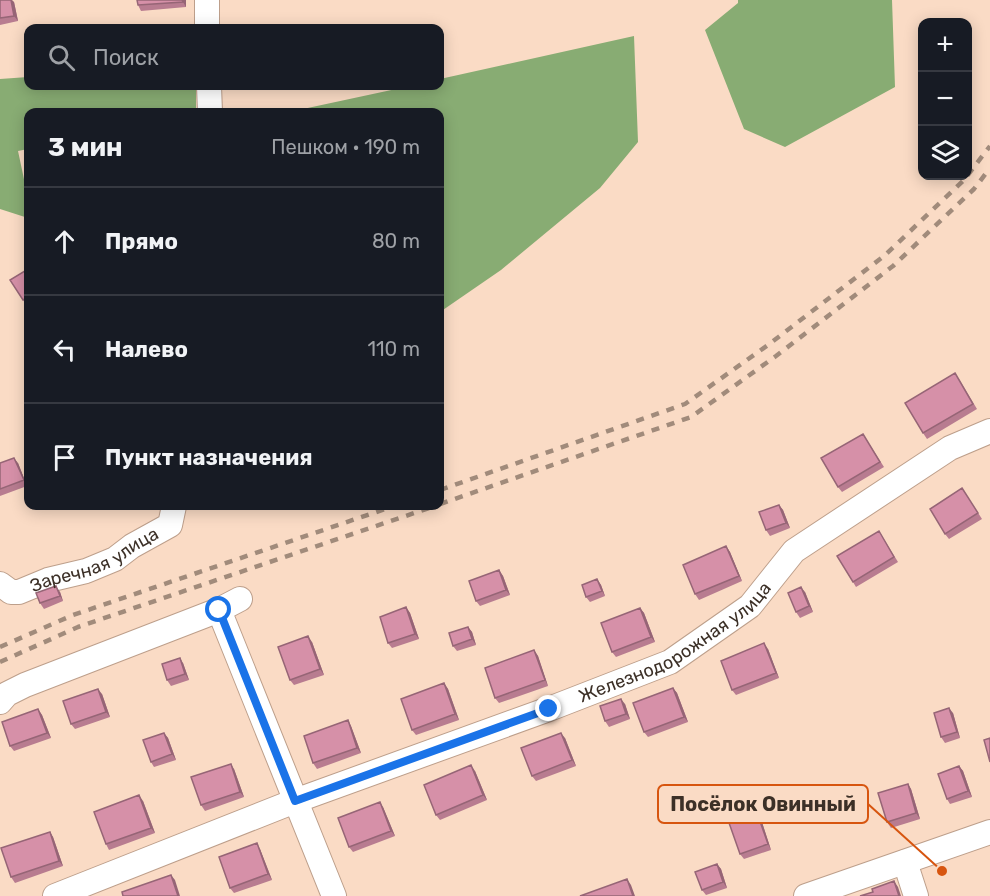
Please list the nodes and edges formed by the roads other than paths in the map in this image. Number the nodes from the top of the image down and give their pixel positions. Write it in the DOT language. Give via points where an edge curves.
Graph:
graph roads {
  1 [pos="207,0"];
  2 [pos="207,24"];
  3 [pos="209,90"];
  4 [pos="210,108"];
  5 [pos="990,431"];
  6 [pos="173,510"];
  7 [pos="0,584"];
  8 [pos="0,702"];
  9 [pos="295,801"];
  10 [pos="990,832"];
  11 [pos="905,862"];
  12 [pos="55,896"];
  13 [pos="334,896"];
  14 [pos="806,896"];
  15 [pos="916,896"];
  1 -- 2 [label="street"];
  3 -- 4 [label="street"];
  5 -- 9 [label="street, Железнодорожная улица" via="951,448 794,551 750,606 670,662"];
  6 -- 7 [label="street, Заречная улица" via="170,525 115,559 19,592 11,592"];
  8 -- 9 [label="street" via="25,685 230,605"];
  9 -- 12 [label="street, Железнодорожная улица"];
  9 -- 13 [label="street"];
  10 -- 11 [label="street"];
  11 -- 14 [label="street"];
  11 -- 15 [label="street"];
}
